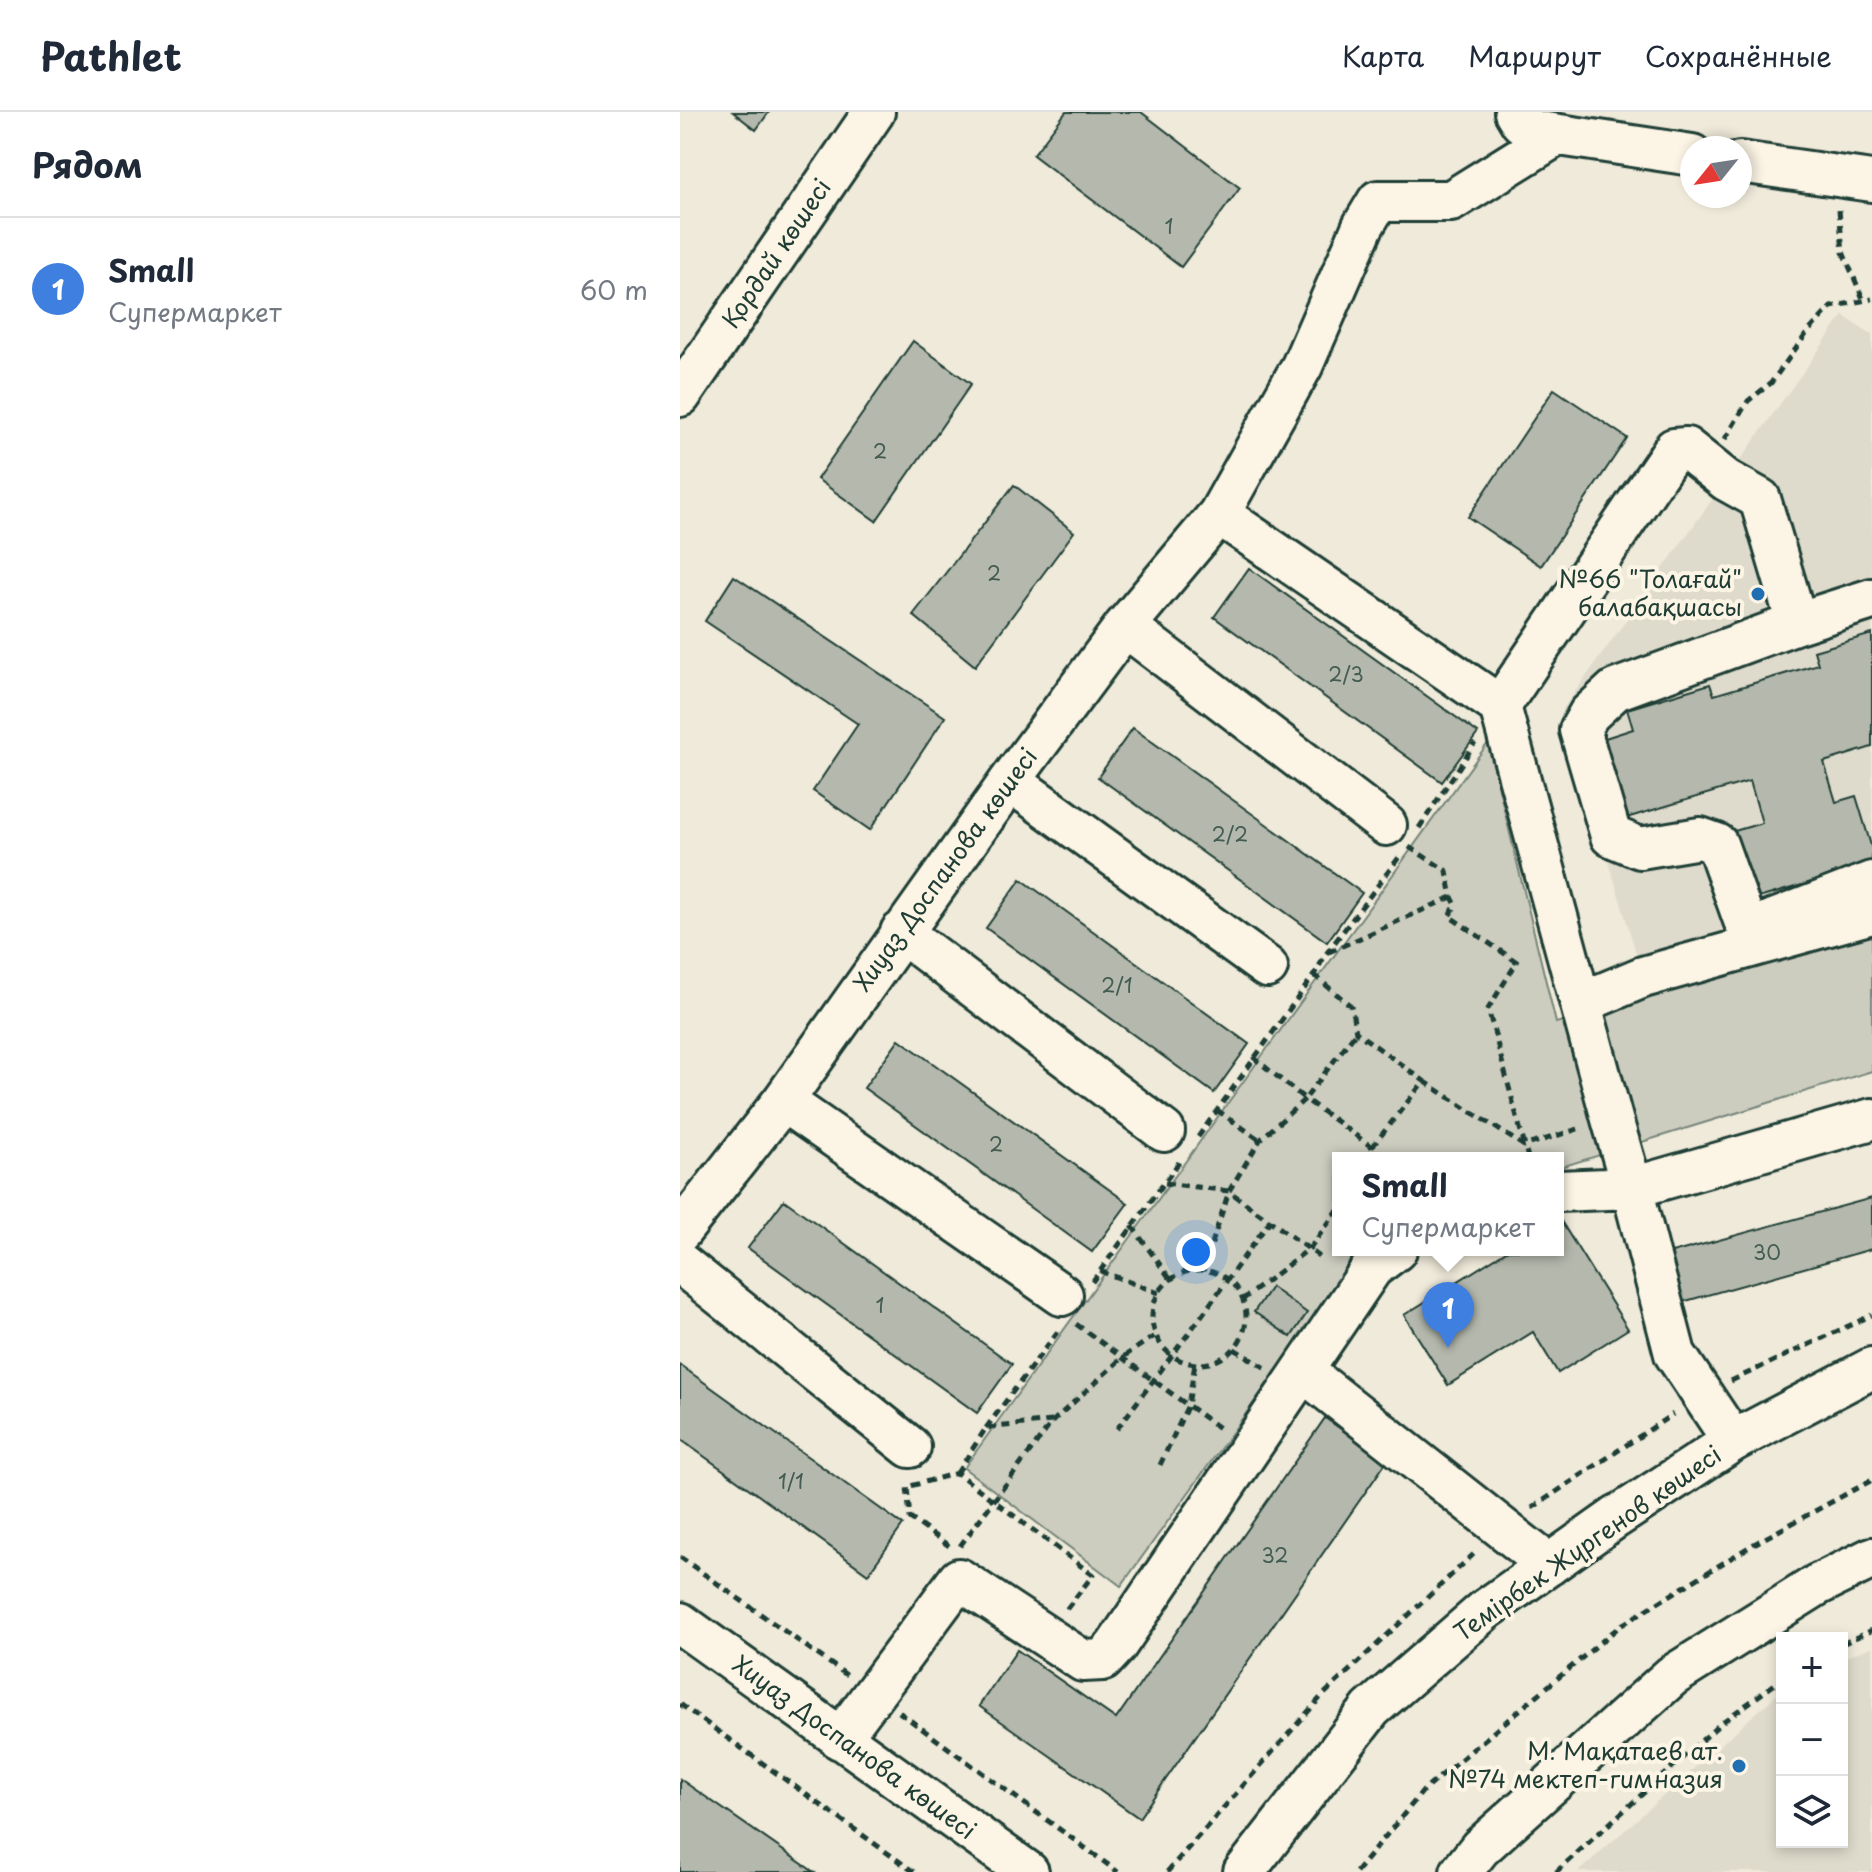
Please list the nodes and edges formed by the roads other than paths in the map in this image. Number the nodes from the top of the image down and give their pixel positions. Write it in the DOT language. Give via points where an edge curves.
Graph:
graph roads {
  1 [pos="874,112"];
  2 [pos="1515,112"];
  3 [pos="1557,135"];
  4 [pos="1680,153"];
  5 [pos="1752,164"];
  6 [pos="1855,179"];
  7 [pos="680,396"];
  8 [pos="1219,514"];
  9 [pos="1872,599"];
  10 [pos="1797,623"];
  11 [pos="1125,626"];
  12 [pos="1500,706"];
  13 [pos="1010,781"];
  14 [pos="1397,836"];
  15 [pos="1872,882"];
  16 [pos="1872,913"];
  17 [pos="901,932"];
  18 [pos="1267,967"];
  19 [pos="1581,1003"];
  20 [pos="783,1101"];
  21 [pos="1872,1119"];
  22 [pos="1164,1131"];
  23 [pos="1632,1188"];
  24 [pos="1564,1191"];
  25 [pos="680,1232"];
  26 [pos="1388,1256"];
  27 [pos="680,1263"];
  28 [pos="1065,1306"];
  29 [pos="1872,1368"];
  30 [pos="1286,1371"];
  31 [pos="1733,1441"];
  32 [pos="910,1447"];
  33 [pos="1872,1558"];
  34 [pos="1549,1565"];
  35 [pos="680,1623"];
  36 [pos="840,1739"];
  37 [pos="1028,1872"];
  38 [pos="1244,1872"];
  39 [pos="1461,1872"];
  1 -- 7 [label="street, Қордай көшесі"];
  2 -- 3 [label="street" via="1533,131"];
  3 -- 4 [label="street"];
  3 -- 8 [label="street, Хиуаз Доспанова көшесі" via="1451,201 1378,201 1302,366"];
  5 -- 6 [label="street"];
  8 -- 11 [label="street, Хиуаз Доспанова көшесі"];
  8 -- 12 [label="street"];
  9 -- 10 [label="street"];
  10 -- 12 [label="street" via="1760,499 1686,448 1674,449"];
  10 -- 15 [label="street" via="1615,690 1580,730 1611,836 1640,848 1700,838 1717,844 1744,920 1753,928"];
  11 -- 13 [label="street, Хиуаз Доспанова көшесі"];
  11 -- 14 [label="street"];
  12 -- 19 [label="street"];
  13 -- 17 [label="street, Хиуаз Доспанова көшесі"];
  13 -- 18 [label="street"];
  16 -- 19 [label="street" via="1643,977"];
  17 -- 20 [label="street, Хиуаз Доспанова көшесі"];
  17 -- 22 [label="street"];
  19 -- 23 [label="street"];
  20 -- 25 [label="street, Хиуаз Доспанова көшесі"];
  20 -- 28 [label="street"];
  21 -- 23 [label="street"];
  23 -- 24 [label="street"];
  23 -- 31 [label="street" via="1675,1354"];
  26 -- 30 [label="street" via="1372,1268"];
  27 -- 32 [label="street"];
  29 -- 31 [label="street, Темірбек Жүргенов көшесі"];
  30 -- 34 [label="street"];
  30 -- 36 [label="street" via="1125,1633 1103,1660 1083,1661 959,1579"];
  31 -- 34 [label="street, Темірбек Жүргенов көшесі"];
  33 -- 39 [label="street" via="1817,1585 1672,1676 1480,1848"];
  34 -- 38 [label="street, Темірбек Жүргенов көшесі" via="1485,1610 1371,1709"];
  35 -- 36 [label="street, Хиуаз Доспанова көшесі"];
  36 -- 37 [label="street, Хиуаз Доспанова көшесі"];
}
